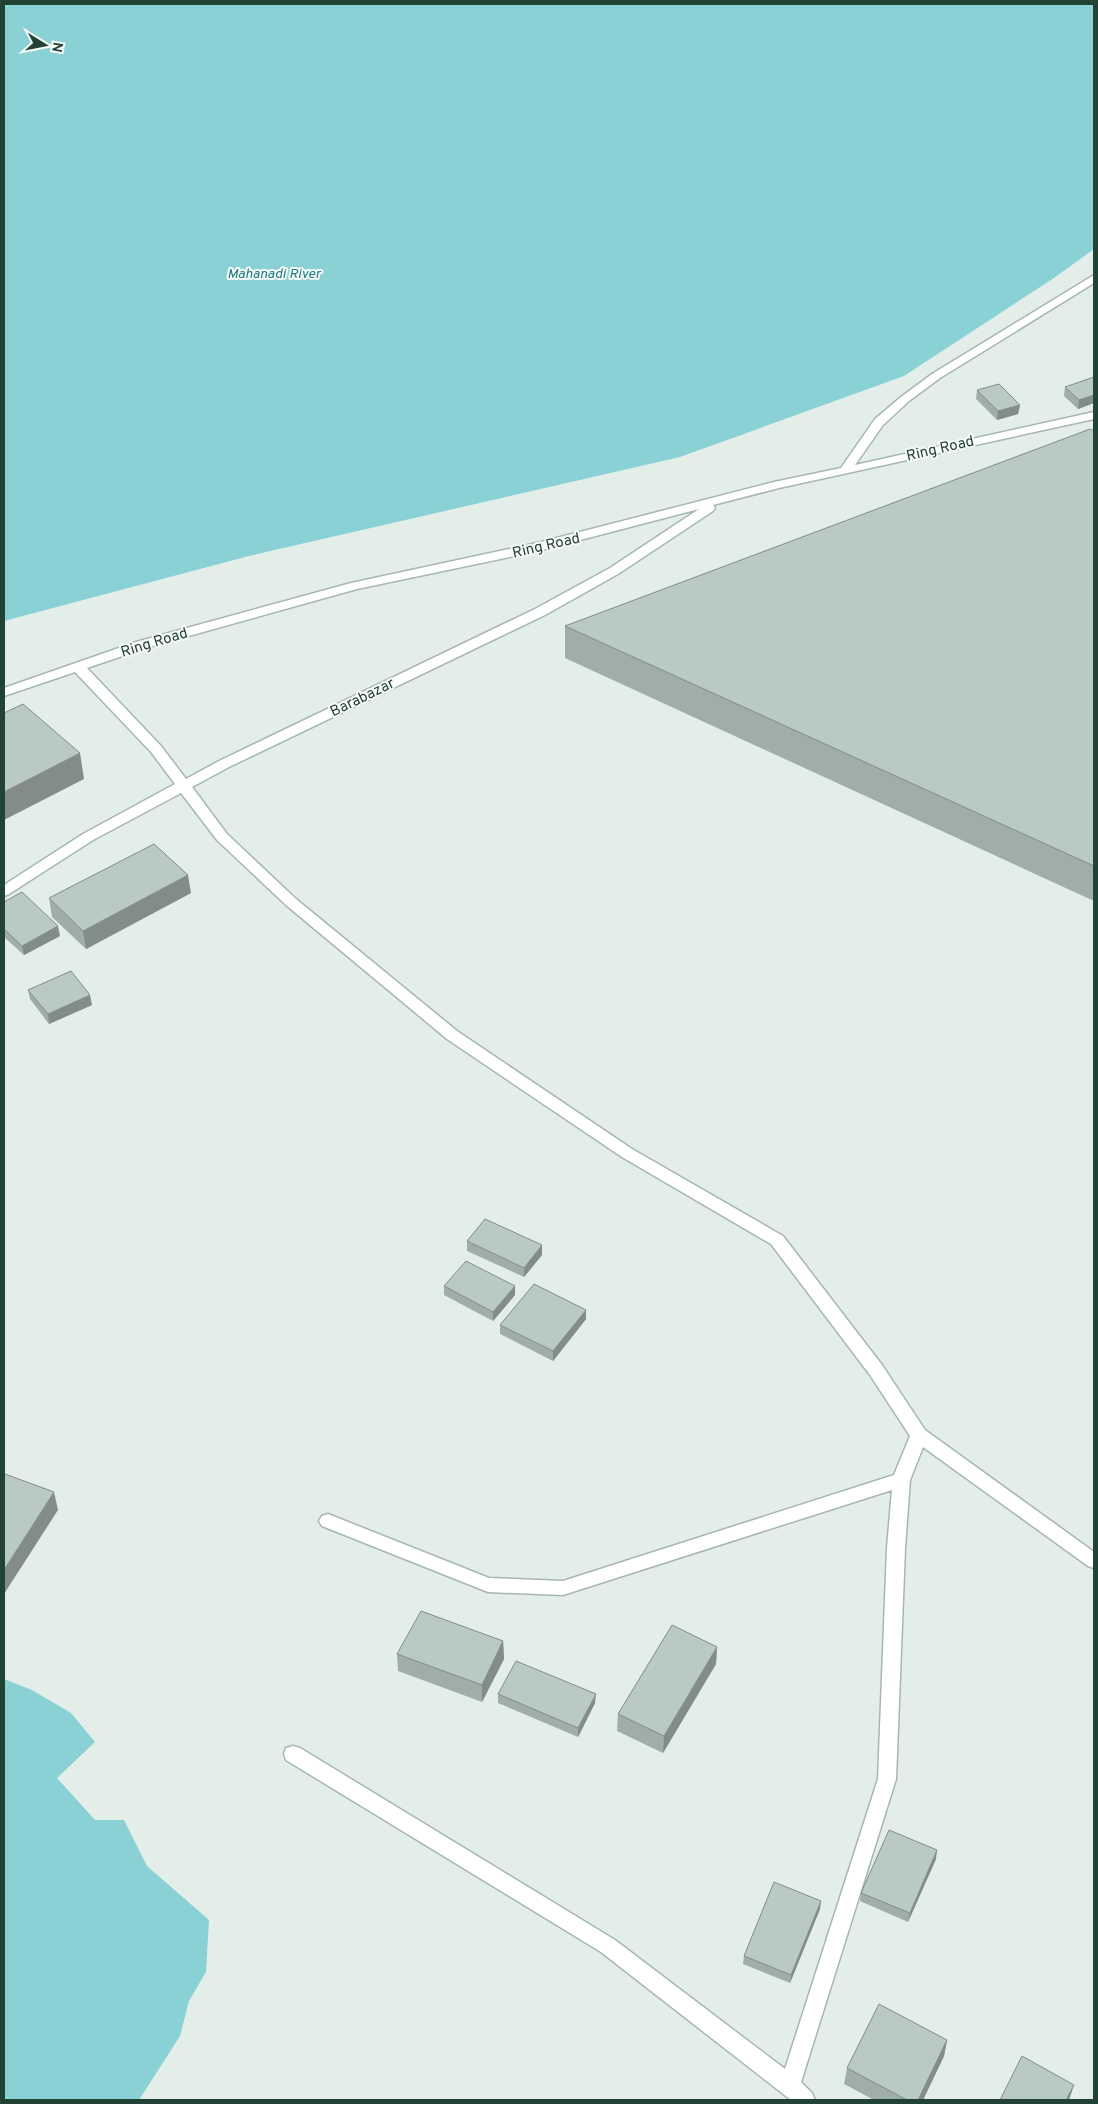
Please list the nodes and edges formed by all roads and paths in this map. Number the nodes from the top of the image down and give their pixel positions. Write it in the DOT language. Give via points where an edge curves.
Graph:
graph roads {
  1 [pos="1094,278"];
  2 [pos="1094,416"];
  3 [pos="845,470"];
  4 [pos="720,501"];
  5 [pos="78,667"];
  6 [pos="4,692"];
  7 [pos="184,786"];
  8 [pos="4,891"];
  9 [pos="918,1435"];
  10 [pos="901,1480"];
  11 [pos="328,1521"];
  12 [pos="1094,1561"];
  13 [pos="293,1754"];
  14 [pos="790,2085"];
  15 [pos="805,2100"];
  1 -- 3 [label="street" via="936,376 905,399 879,422"];
  2 -- 3 [label="street, Ring Road"];
  3 -- 4 [label="street, Ring Road"];
  4 -- 5 [label="street, Ring Road" via="538,548 355,586 141,645"];
  4 -- 7 [label="street, Barabazar" via="614,571 540,612"];
  5 -- 6 [label="street, Ring Road"];
  5 -- 7 [label="street" via="156,749"];
  7 -- 8 [label="street, Barabazar" via="88,837"];
  7 -- 9 [label="street" via="222,838 291,902 452,1035 628,1154 777,1240 876,1370"];
  9 -- 10 [label="street"];
  9 -- 12 [label="street"];
  10 -- 11 [label="street" via="563,1588 488,1585"];
  10 -- 14 [label="street" via="888,1779"];
  13 -- 14 [label="street" via="608,1946"];
  14 -- 15 [label="street"];
}
